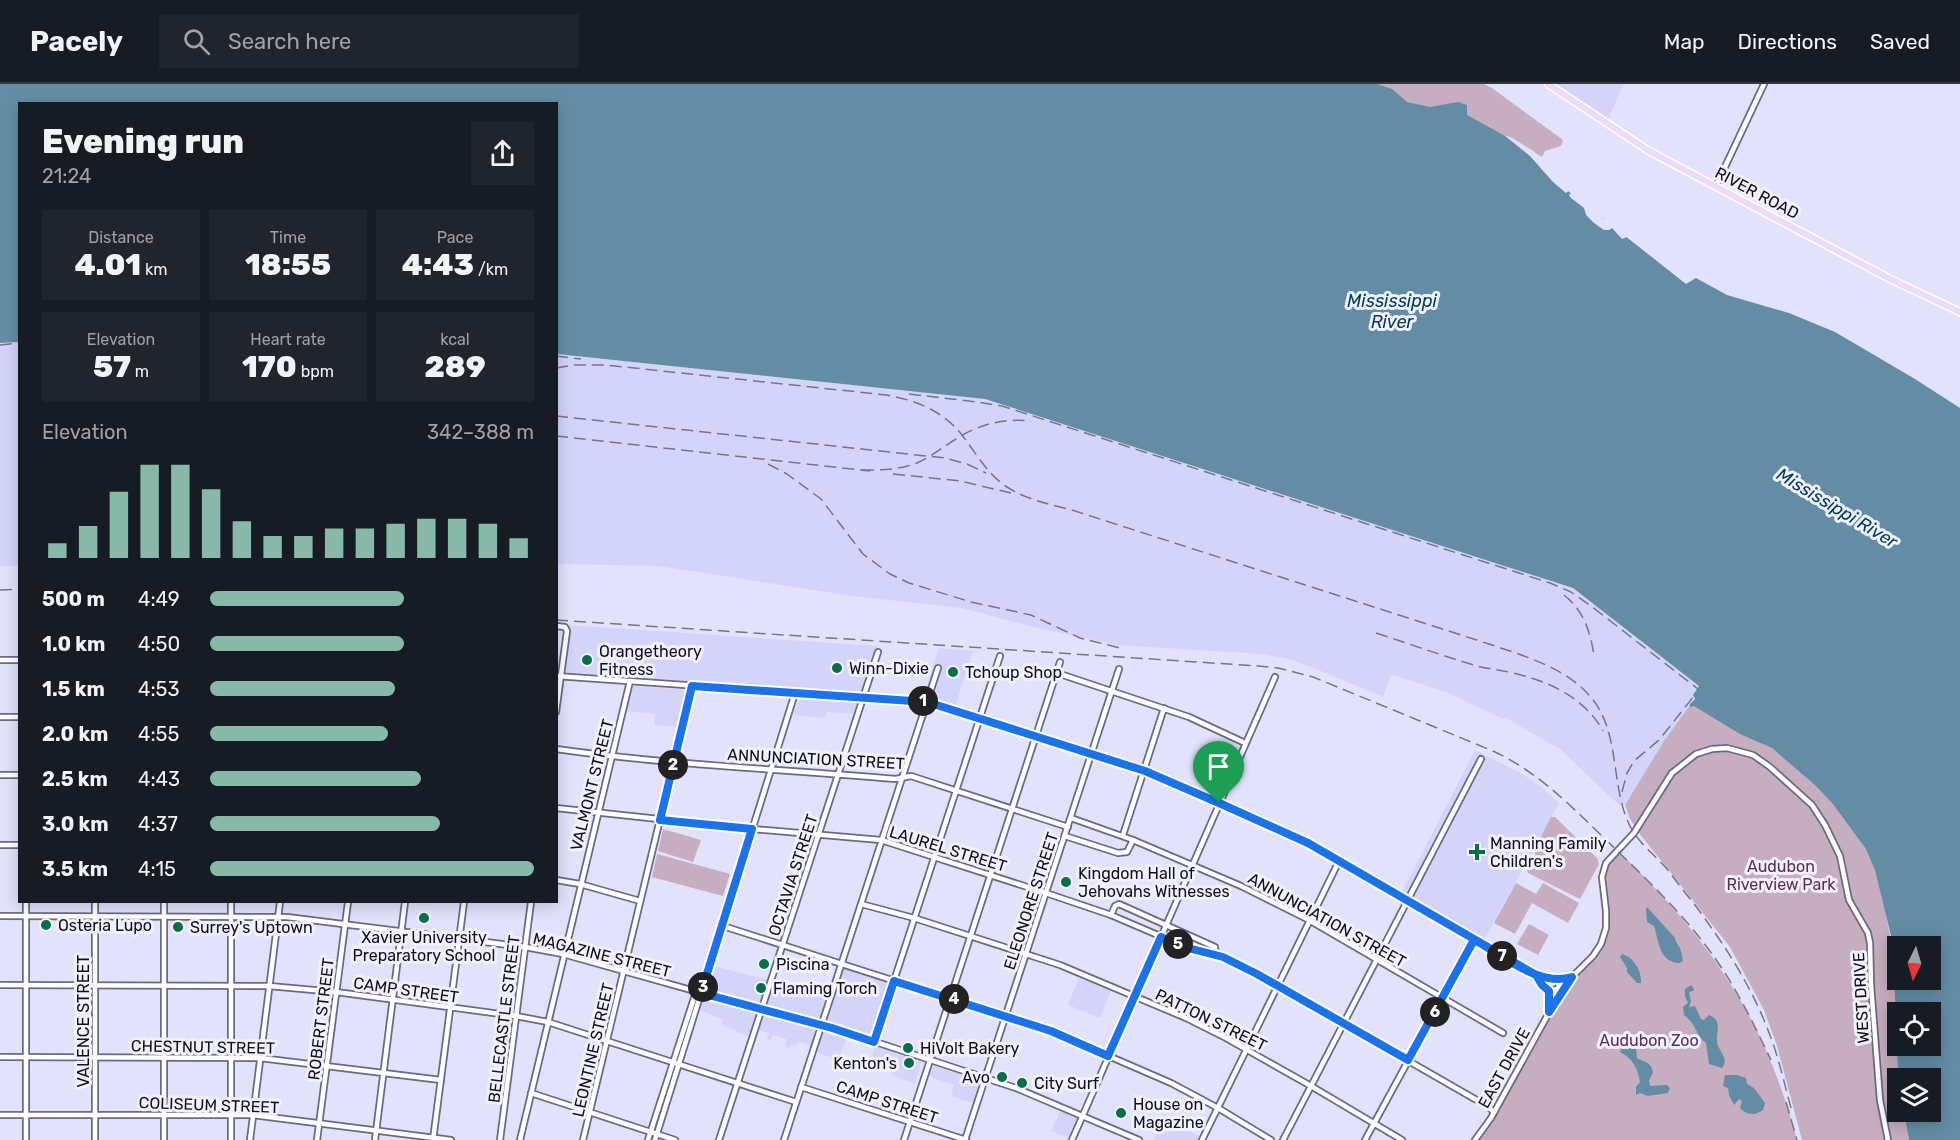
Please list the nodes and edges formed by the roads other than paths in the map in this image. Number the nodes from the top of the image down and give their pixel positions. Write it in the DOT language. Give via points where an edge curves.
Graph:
graph roads {
  1 [pos="1548,84"];
  2 [pos="1764,84"];
  3 [pos="1716,186"];
  4 [pos="1960,312"];
  5 [pos="558,627"];
  6 [pos="878,652"];
  7 [pos="1000,656"];
  8 [pos="0,660"];
  9 [pos="18,660"];
  10 [pos="1060,662"];
  11 [pos="938,669"];
  12 [pos="1119,669"];
  13 [pos="1057,673"];
  14 [pos="559,676"];
  15 [pos="1275,677"];
  16 [pos="630,681"];
  17 [pos="692,686"];
  18 [pos="1112,691"];
  19 [pos="795,693"];
  20 [pos="863,698"];
  21 [pos="927,702"];
  22 [pos="1164,708"];
  23 [pos="0,717"];
  24 [pos="18,717"];
  25 [pos="979,718"];
  26 [pos="1036,736"];
  27 [pos="1245,743"];
  28 [pos="558,749"];
  29 [pos="1091,754"];
  30 [pos="610,757"];
  31 [pos="1481,759"];
  32 [pos="673,762"];
  33 [pos="772,770"];
  34 [pos="1145,771"];
  35 [pos="839,774"];
  36 [pos="0,775"];
  37 [pos="18,775"];
  38 [pos="902,778"];
  39 [pos="956,789"];
  40 [pos="1219,803"];
  41 [pos="558,808"];
  42 [pos="1012,808"];
  43 [pos="597,813"];
  44 [pos="1071,818"];
  45 [pos="660,820"];
  46 [pos="1068,827"];
  47 [pos="752,829"];
  48 [pos="819,834"];
  49 [pos="1123,835"];
  50 [pos="1065,836"];
  51 [pos="881,840"];
  52 [pos="1133,840"];
  53 [pos="0,845"];
  54 [pos="18,845"];
  55 [pos="935,857"];
  56 [pos="1338,861"];
  57 [pos="1192,865"];
  58 [pos="990,875"];
  59 [pos="558,880"];
  60 [pos="580,884"];
  61 [pos="1047,893"];
  62 [pos="1407,899"];
  63 [pos="640,901"];
  64 [pos="26,903"];
  65 [pos="95,903"];
  66 [pos="164,903"];
  67 [pos="231,903"];
  68 [pos="280,903"];
  69 [pos="348,903"];
  70 [pos="405,903"];
  71 [pos="464,903"];
  72 [pos="531,903"];
  73 [pos="861,904"];
  74 [pos="1111,915"];
  75 [pos="0,916"];
  76 [pos="26,916"];
  77 [pos="95,916"];
  78 [pos="164,916"];
  79 [pos="231,916"];
  80 [pos="279,916"];
  81 [pos="914,918"];
  82 [pos="1309,920"];
  83 [pos="345,924"];
  84 [pos="1167,925"];
  85 [pos="723,926"];
  86 [pos="402,931"];
  87 [pos="970,936"];
  88 [pos="1161,937"];
  89 [pos="459,939"];
  90 [pos="1474,940"];
  91 [pos="783,944"];
  92 [pos="525,947"];
  93 [pos="563,954"];
  94 [pos="1026,955"];
  95 [pos="1216,955"];
  96 [pos="1376,960"];
  97 [pos="841,963"];
  98 [pos="624,971"];
  99 [pos="1536,975"];
  100 [pos="1572,977"];
  101 [pos="1557,979"];
  102 [pos="894,981"];
  103 [pos="0,985"];
  104 [pos="26,985"];
  105 [pos="95,985"];
  106 [pos="164,985"];
  107 [pos="231,985"];
  108 [pos="269,986"];
  109 [pos="1278,986"];
  110 [pos="1549,991"];
  111 [pos="336,993"];
  112 [pos="701,993"];
  113 [pos="1135,997"];
  114 [pos="951,998"];
  115 [pos="1443,998"];
  116 [pos="393,1000"];
  117 [pos="450,1008"];
  118 [pos="762,1010"];
  119 [pos="1549,1012"];
  120 [pos="516,1016"];
  121 [pos="1006,1016"];
  122 [pos="548,1022"];
  123 [pos="1343,1023"];
  124 [pos="820,1025"];
  125 [pos="1503,1033"];
  126 [pos="607,1042"];
  127 [pos="874,1042"];
  128 [pos="1247,1050"];
  129 [pos="1108,1056"];
  130 [pos="0,1057"];
  131 [pos="26,1057"];
  132 [pos="95,1057"];
  133 [pos="164,1057"];
  134 [pos="231,1057"];
  135 [pos="260,1058"];
  136 [pos="930,1060"];
  137 [pos="1408,1060"];
  138 [pos="676,1065"];
  139 [pos="327,1066"];
  140 [pos="383,1073"];
  141 [pos="986,1078"];
  142 [pos="441,1080"];
  143 [pos="738,1084"];
  144 [pos="1311,1086"];
  145 [pos="801,1087"];
  146 [pos="531,1093"];
  147 [pos="796,1102"];
  148 [pos="1218,1108"];
  149 [pos="1494,1112"];
  150 [pos="590,1113"];
  151 [pos="0,1115"];
  152 [pos="26,1115"];
  153 [pos="95,1115"];
  154 [pos="164,1115"];
  155 [pos="231,1115"];
  156 [pos="253,1115"];
  157 [pos="1083,1115"];
  158 [pos="910,1122"];
  159 [pos="319,1123"];
  160 [pos="1374,1123"];
  161 [pos="376,1131"];
  162 [pos="650,1133"];
  163 [pos="656,1137"];
  164 [pos="433,1139"];
  165 [pos="26,1140"];
  166 [pos="95,1140"];
  167 [pos="164,1140"];
  168 [pos="231,1140"];
  169 [pos="250,1140"];
  170 [pos="317,1140"];
  171 [pos="375,1140"];
  172 [pos="451,1140"];
  173 [pos="500,1140"];
  174 [pos="520,1140"];
  175 [pos="584,1140"];
  176 [pos="648,1140"];
  177 [pos="675,1140"];
  178 [pos="720,1140"];
  179 [pos="784,1140"];
  180 [pos="904,1140"];
  181 [pos="966,1140"];
  182 [pos="1072,1140"];
  183 [pos="1139,1140"];
  184 [pos="1202,1140"];
  185 [pos="1271,1140"];
  186 [pos="1283,1140"];
  187 [pos="1365,1140"];
  188 [pos="1402,1140"];
  189 [pos="1475,1140"];
  190 [pos="1888,1140"];
  1 -- 3 [label="main road, RIVER ROAD" via="1649,151"];
  2 -- 3 [label="street"];
  3 -- 4 [label="main road, RIVER ROAD"];
  5 -- 14 [label="street" via="566,629"];
  6 -- 20 [label="street, OCTAVIA STREET"];
  7 -- 25 [label="street"];
  8 -- 9 [label="street"];
  10 -- 13 [label="street"];
  11 -- 21 [label="street"];
  12 -- 18 [label="street, ELEONORE STREET"];
  13 -- 18 [label="street"];
  13 -- 26 [label="street"];
  14 -- 16 [label="street"];
  15 -- 27 [label="street"];
  16 -- 17 [label="street"];
  16 -- 30 [label="street, VALMONT STREET"];
  17 -- 19 [label="street"];
  17 -- 32 [label="street, LEONTINE STREET"];
  18 -- 22 [label="street"];
  18 -- 29 [label="street, ELEONORE STREET"];
  19 -- 20 [label="street"];
  19 -- 33 [label="street"];
  20 -- 21 [label="street"];
  20 -- 35 [label="street, OCTAVIA STREET"];
  21 -- 25 [label="street"];
  21 -- 38 [label="street"];
  22 -- 27 [label="street"];
  22 -- 34 [label="street"];
  23 -- 24 [label="street"];
  25 -- 26 [label="street"];
  25 -- 39 [label="street"];
  26 -- 29 [label="street"];
  26 -- 42 [label="street"];
  27 -- 40 [label="street"];
  28 -- 30 [label="street, ANNUNCIATION STREET"];
  29 -- 34 [label="street"];
  29 -- 44 [label="street, ELEONORE STREET"];
  30 -- 32 [label="street, ANNUNCIATION STREET"];
  30 -- 43 [label="street, VALMONT STREET"];
  31 -- 62 [label="street"];
  32 -- 33 [label="street, ANNUNCIATION STREET"];
  32 -- 45 [label="street, LEONTINE STREET"];
  33 -- 35 [label="street, ANNUNCIATION STREET"];
  33 -- 47 [label="street"];
  34 -- 40 [label="street"];
  34 -- 49 [label="street"];
  35 -- 38 [label="street, ANNUNCIATION STREET"];
  35 -- 48 [label="street, OCTAVIA STREET"];
  36 -- 37 [label="street"];
  38 -- 39 [label="street, ANNUNCIATION STREET" via="911,776"];
  38 -- 51 [label="street"];
  39 -- 42 [label="street, ANNUNCIATION STREET"];
  39 -- 55 [label="street"];
  40 -- 56 [label="street" via="1308,843"];
  40 -- 57 [label="street"];
  41 -- 43 [label="street, LAUREL STREET"];
  42 -- 46 [label="street, ANNUNCIATION STREET"];
  42 -- 58 [label="street"];
  43 -- 45 [label="street, LAUREL STREET"];
  43 -- 60 [label="street, VALMONT STREET"];
  44 -- 46 [label="street, ELEONORE STREET"];
  44 -- 49 [label="street, ANNUNCIATION STREET"];
  45 -- 47 [label="street, LAUREL STREET"];
  45 -- 63 [label="street, LEONTINE STREET"];
  46 -- 50 [label="street, ELEONORE STREET"];
  47 -- 48 [label="street, LAUREL STREET"];
  47 -- 85 [label="street"];
  48 -- 51 [label="street, LAUREL STREET"];
  48 -- 91 [label="street, OCTAVIA STREET"];
  49 -- 52 [label="street, ANNUNCIATION STREET"];
  50 -- 52 [label="street" via="1123,854"];
  50 -- 61 [label="street, ELEONORE STREET"];
  51 -- 55 [label="street, LAUREL STREET"];
  51 -- 73 [label="street"];
  52 -- 57 [label="street, ANNUNCIATION STREET"];
  53 -- 54 [label="street"];
  55 -- 58 [label="street, LAUREL STREET"];
  55 -- 81 [label="street"];
  56 -- 62 [label="street"];
  56 -- 82 [label="street"];
  57 -- 82 [label="street, ANNUNCIATION STREET"];
  57 -- 84 [label="street"];
  58 -- 61 [label="street, LAUREL STREET"];
  58 -- 87 [label="street"];
  59 -- 60 [label="street"];
  60 -- 63 [label="street"];
  60 -- 93 [label="street, VALMONT STREET"];
  61 -- 74 [label="street, LAUREL STREET"];
  61 -- 94 [label="street, ELEONORE STREET"];
  62 -- 90 [label="street"];
  62 -- 96 [label="street"];
  63 -- 98 [label="street, LEONTINE STREET"];
  64 -- 76 [label="street"];
  65 -- 77 [label="street, VALENCE STREET"];
  66 -- 78 [label="street"];
  67 -- 79 [label="street"];
  68 -- 80 [label="street"];
  69 -- 83 [label="street, ROBERT STREET"];
  70 -- 86 [label="street"];
  71 -- 89 [label="street"];
  72 -- 92 [label="street, BELLECASTLE STREET"];
  73 -- 81 [label="street, PATTON STREET"];
  73 -- 97 [label="street"];
  74 -- 84 [label="street, LAUREL STREET" via="1119,904"];
  74 -- 88 [label="street, LAUREL STREET"];
  75 -- 76 [label="street, MAGAZINE STREET"];
  76 -- 77 [label="street, MAGAZINE STREET"];
  76 -- 104 [label="street"];
  77 -- 78 [label="street, MAGAZINE STREET"];
  77 -- 105 [label="street, VALENCE STREET"];
  78 -- 79 [label="street, MAGAZINE STREET"];
  78 -- 106 [label="street"];
  79 -- 80 [label="street, MAGAZINE STREET"];
  79 -- 107 [label="street"];
  80 -- 83 [label="street, MAGAZINE STREET"];
  80 -- 108 [label="street"];
  81 -- 87 [label="street, PATTON STREET"];
  81 -- 102 [label="street"];
  82 -- 96 [label="street, ANNUNCIATION STREET"];
  82 -- 109 [label="street"];
  83 -- 86 [label="street, MAGAZINE STREET"];
  83 -- 111 [label="street, ROBERT STREET"];
  84 -- 88 [label="street"];
  84 -- 95 [label="street, LAUREL STREET" via="1215,947"];
  85 -- 91 [label="street"];
  85 -- 112 [label="street"];
  86 -- 89 [label="street, MAGAZINE STREET"];
  86 -- 116 [label="street"];
  87 -- 94 [label="street, PATTON STREET"];
  87 -- 114 [label="street"];
  88 -- 95 [label="street, LAUREL STREET"];
  88 -- 113 [label="street"];
  89 -- 92 [label="street, MAGAZINE STREET"];
  89 -- 117 [label="street"];
  90 -- 99 [label="street"];
  90 -- 115 [label="street"];
  91 -- 97 [label="street"];
  91 -- 118 [label="street, OCTAVIA STREET"];
  92 -- 93 [label="street, MAGAZINE STREET"];
  92 -- 120 [label="street, BELLECASTLE STREET"];
  93 -- 98 [label="street, MAGAZINE STREET"];
  93 -- 122 [label="street, VALMONT STREET"];
  94 -- 113 [label="street, PATTON STREET"];
  94 -- 121 [label="street, ELEONORE STREET"];
  95 -- 109 [label="street, LAUREL STREET"];
  96 -- 115 [label="street, ANNUNCIATION STREET"];
  96 -- 123 [label="street"];
  97 -- 102 [label="street"];
  97 -- 124 [label="street"];
  98 -- 112 [label="street, MAGAZINE STREET"];
  98 -- 126 [label="street, LEONTINE STREET"];
  99 -- 101 [label="street"];
  99 -- 110 [label="street"];
  100 -- 101 [label="street"];
  100 -- 119 [label="street, EAST DRIVE"];
  100 -- 190 [label="street, WEST DRIVE" via="1597,951 1604,937 1602,884 1606,863 1634,833 1672,773 1696,754 1712,749 1727,748 1754,755 1812,805 1825,825 1837,849 1849,900 1868,933 1880,1100"];
  101 -- 110 [label="street" via="1558,989"];
  102 -- 114 [label="street"];
  102 -- 127 [label="street"];
  103 -- 104 [label="street, CAMP STREET"];
  104 -- 105 [label="street, CAMP STREET"];
  104 -- 131 [label="street"];
  105 -- 106 [label="street, CAMP STREET"];
  105 -- 132 [label="street, VALENCE STREET"];
  106 -- 107 [label="street, CAMP STREET"];
  106 -- 133 [label="street"];
  107 -- 108 [label="street, CAMP STREET"];
  107 -- 134 [label="street"];
  108 -- 111 [label="street, CAMP STREET"];
  108 -- 135 [label="street"];
  109 -- 123 [label="street, LAUREL STREET"];
  109 -- 128 [label="street"];
  110 -- 119 [label="street"];
  111 -- 116 [label="street, CAMP STREET"];
  111 -- 139 [label="street, ROBERT STREET"];
  112 -- 118 [label="street, MAGAZINE STREET"];
  112 -- 138 [label="street" via="694,998"];
  113 -- 128 [label="street, PATTON STREET"];
  113 -- 129 [label="street"];
  114 -- 121 [label="street"];
  114 -- 136 [label="street"];
  115 -- 125 [label="street, ANNUNCIATION STREET"];
  115 -- 137 [label="street"];
  116 -- 117 [label="street, CAMP STREET"];
  116 -- 140 [label="street"];
  117 -- 120 [label="street, CAMP STREET"];
  117 -- 142 [label="street"];
  118 -- 124 [label="street, MAGAZINE STREET"];
  118 -- 143 [label="street, OCTAVIA STREET"];
  119 -- 149 [label="street, EAST DRIVE"];
  120 -- 122 [label="street, CAMP STREET"];
  120 -- 173 [label="street, BELLECASTLE STREET"];
  121 -- 129 [label="street"];
  121 -- 141 [label="street, ELEONORE STREET"];
  122 -- 126 [label="street, CAMP STREET"];
  122 -- 146 [label="street, VALMONT STREET"];
  123 -- 137 [label="street, LAUREL STREET"];
  123 -- 144 [label="street"];
  124 -- 127 [label="street, MAGAZINE STREET"];
  124 -- 145 [label="street"];
  126 -- 138 [label="street, CAMP STREET"];
  126 -- 150 [label="street, LEONTINE STREET"];
  127 -- 136 [label="street, MAGAZINE STREET"];
  128 -- 144 [label="street, PATTON STREET"];
  128 -- 148 [label="street"];
  129 -- 148 [label="street"];
  129 -- 157 [label="street"];
  130 -- 131 [label="street, CHESTNUT STREET"];
  131 -- 132 [label="street, CHESTNUT STREET"];
  131 -- 152 [label="street"];
  132 -- 133 [label="street, CHESTNUT STREET"];
  132 -- 153 [label="street, VALENCE STREET"];
  133 -- 134 [label="street, CHESTNUT STREET"];
  133 -- 154 [label="street"];
  134 -- 135 [label="street, CHESTNUT STREET"];
  134 -- 155 [label="street"];
  135 -- 139 [label="street, CHESTNUT STREET"];
  135 -- 156 [label="street"];
  136 -- 141 [label="street, MAGAZINE STREET"];
  136 -- 158 [label="street"];
  137 -- 149 [label="street, LAUREL STREET"];
  137 -- 160 [label="street"];
  138 -- 143 [label="street, CAMP STREET"];
  138 -- 162 [label="street"];
  138 -- 163 [label="street"];
  139 -- 140 [label="street, CHESTNUT STREET"];
  139 -- 159 [label="street, ROBERT STREET"];
  140 -- 142 [label="street, CHESTNUT STREET"];
  140 -- 161 [label="street"];
  141 -- 157 [label="street, MAGAZINE STREET"];
  141 -- 181 [label="street, ELEONORE STREET"];
  142 -- 164 [label="street"];
  143 -- 147 [label="street, CAMP STREET"];
  143 -- 178 [label="street, OCTAVIA STREET"];
  144 -- 160 [label="street, PATTON STREET"];
  144 -- 186 [label="street"];
  145 -- 147 [label="street"];
  145 -- 158 [label="street, CAMP STREET"];
  146 -- 150 [label="street"];
  146 -- 174 [label="street, VALMONT STREET"];
  147 -- 179 [label="street"];
  148 -- 184 [label="street"];
  148 -- 185 [label="street"];
  149 -- 189 [label="street, EAST DRIVE"];
  150 -- 162 [label="street"];
  150 -- 175 [label="street, LEONTINE STREET"];
  151 -- 152 [label="street, COLISEUM STREET"];
  152 -- 153 [label="street, COLISEUM STREET"];
  152 -- 165 [label="street"];
  153 -- 154 [label="street, COLISEUM STREET"];
  153 -- 166 [label="street, VALENCE STREET"];
  154 -- 155 [label="street, COLISEUM STREET"];
  154 -- 167 [label="street"];
  155 -- 156 [label="street, COLISEUM STREET"];
  155 -- 168 [label="street"];
  156 -- 159 [label="street, COLISEUM STREET"];
  156 -- 169 [label="street"];
  157 -- 182 [label="street"];
  157 -- 183 [label="street, MAGAZINE STREET"];
  158 -- 180 [label="street"];
  158 -- 181 [label="street, CAMP STREET"];
  159 -- 161 [label="street, COLISEUM STREET"];
  159 -- 170 [label="street, ROBERT STREET"];
  160 -- 187 [label="street"];
  160 -- 188 [label="street, PATTON STREET"];
  161 -- 164 [label="street, COLISEUM STREET"];
  161 -- 171 [label="street"];
  162 -- 163 [label="street"];
  162 -- 176 [label="street"];
  163 -- 177 [label="street"];
  164 -- 172 [label="street, COLISEUM STREET"];
}
